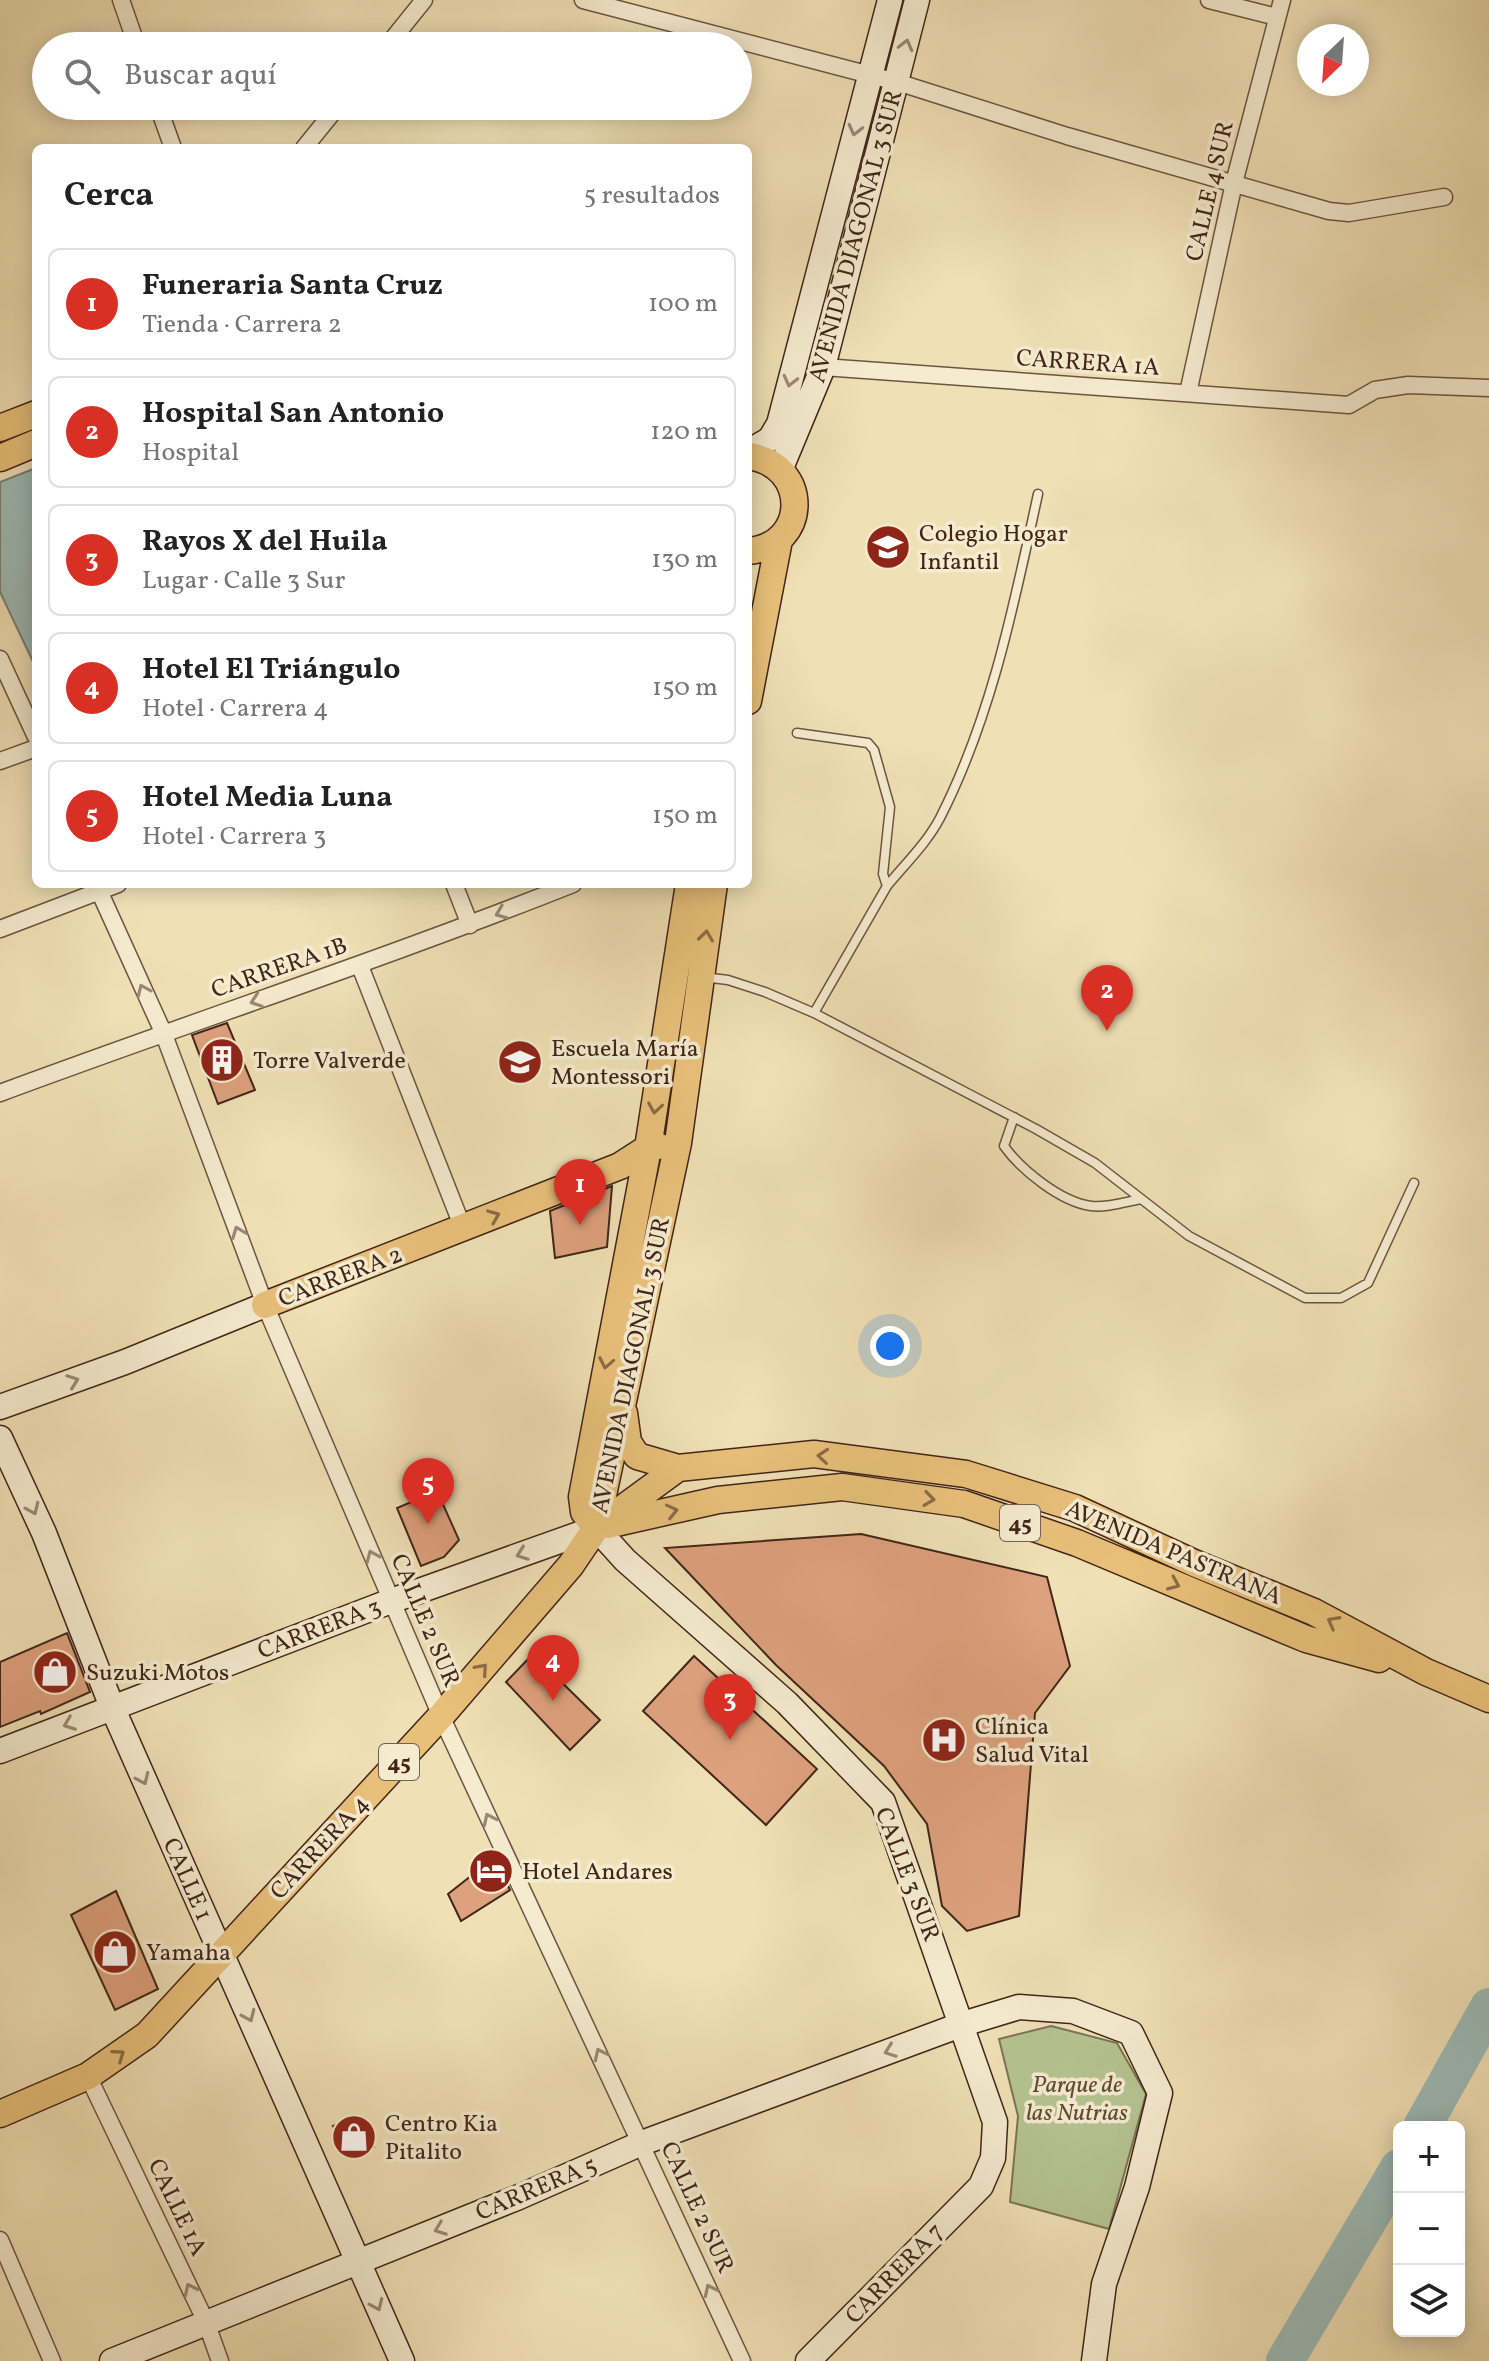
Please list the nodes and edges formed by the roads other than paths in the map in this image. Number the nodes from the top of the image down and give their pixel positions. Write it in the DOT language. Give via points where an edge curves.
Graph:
graph roads {
  1 [pos="121,0"];
  2 [pos="424,0"];
  3 [pos="583,0"];
  4 [pos="890,0"];
  5 [pos="917,0"];
  6 [pos="1209,0"];
  7 [pos="1282,0"];
  8 [pos="1277,17"];
  9 [pos="132,32"];
  10 [pos="398,32"];
  11 [pos="703,32"];
  12 [pos="752,45"];
  13 [pos="869,76"];
  14 [pos="897,82"];
  15 [pos="163,120"];
  16 [pos="327,120"];
  17 [pos="172,144"];
  18 [pos="307,144"];
  19 [pos="1234,183"];
  20 [pos="1444,197"];
  21 [pos="823,367"];
  22 [pos="1489,388"];
  23 [pos="1188,393"];
  24 [pos="32,416"];
  25 [pos="0,428"];
  26 [pos="32,445"];
  27 [pos="752,451"];
  28 [pos="752,455"];
  29 [pos="0,458"];
  30 [pos="781,468"];
  31 [pos="1038,494"];
  32 [pos="779,540"];
  33 [pos="752,550"];
  34 [pos="0,659"];
  35 [pos="752,680"];
  36 [pos="32,728"];
  37 [pos="797,733"];
  38 [pos="32,749"];
  39 [pos="0,761"];
  40 [pos="887,886"];
  41 [pos="97,888"];
  42 [pos="456,888"];
  43 [pos="563,888"];
  44 [pos="689,888"];
  45 [pos="713,888"];
  46 [pos="470,925"];
  47 [pos="0,929"];
  48 [pos="360,966"];
  49 [pos="688,976"];
  50 [pos="814,1013"];
  51 [pos="163,1032"];
  52 [pos="0,1093"];
  53 [pos="1014,1117"];
  54 [pos="678,1143"];
  55 [pos="648,1148"];
  56 [pos="1414,1183"];
  57 [pos="1141,1199"];
  58 [pos="463,1228"];
  59 [pos="265,1305"];
  60 [pos="622,1398"];
  61 [pos="0,1407"];
  62 [pos="0,1438"];
  63 [pos="678,1468"];
  64 [pos="596,1528"];
  65 [pos="391,1601"];
  66 [pos="1426,1672"];
  67 [pos="1489,1699"];
  68 [pos="112,1707"];
  69 [pos="441,1716"];
  70 [pos="0,1751"];
  71 [pos="221,1953"];
  72 [pos="963,2024"];
  73 [pos="88,2076"];
  74 [pos="0,2114"];
  75 [pos="642,2143"];
  76 [pos="981,2186"];
  77 [pos="0,2240"];
  78 [pos="358,2261"];
  79 [pos="206,2322"];
  80 [pos="52,2361"];
  81 [pos="112,2361"];
  82 [pos="220,2361"];
  83 [pos="402,2361"];
  84 [pos="742,2361"];
  85 [pos="808,2361"];
  86 [pos="1094,2361"];
  1 -- 9 [label="street"];
  2 -- 10 [label="street"];
  3 -- 11 [label="street"];
  4 -- 13 [label="main road, AVENIDA DIAGONAL 3 SUR"];
  14 -- 5 [label="main road, AVENIDA DIAGONAL 3 SUR, one-way"];
  6 -- 8 [label="street"];
  7 -- 8 [label="street, CALLE 4 SUR"];
  8 -- 19 [label="street, CALLE 4 SUR"];
  12 -- 13 [label="street"];
  13 -- 14 [label="street"];
  13 -- 27 [label="main road, AVENIDA DIAGONAL 3 SUR, one-way" via="779,424 770,439"];
  14 -- 19 [label="street"];
  14 -- 21 [label="main road, AVENIDA DIAGONAL 3 SUR"];
  15 -- 17 [label="street"];
  16 -- 18 [label="street"];
  19 -- 20 [label="street" via="1349,213"];
  19 -- 23 [label="street, CALLE 4 SUR"];
  21 -- 23 [label="street, CARRERA 1A"];
  21 -- 30 [label="main road, AVENIDA DIAGONAL 3 SUR"];
  22 -- 23 [label="street, CARRERA 1A" via="1408,385 1375,390 1349,405"];
  24 -- 25 [label="main road"];
  26 -- 29 [label="main road"];
  28 -- 30 [label="main road"];
  30 -- 32 [label="main road" via="795,491 794,518"];
  31 -- 40 [label="lane" via="1008,634 987,701 939,818"];
  32 -- 33 [label="main road"];
  32 -- 35 [label="main road"];
  34 -- 36 [label="street"];
  37 -- 40 [label="lane" via="855,739 874,750 890,807 883,874"];
  38 -- 39 [label="street"];
  40 -- 50 [label="lane"];
  41 -- 47 [label="street"];
  51 -- 41 [label="street, CALLE 2 SUR, one-way"];
  42 -- 46 [label="street"];
  43 -- 46 [label="street, CARRERA 1B, one-way"];
  44 -- 49 [label="main road, AVENIDA DIAGONAL 3 SUR"];
  49 -- 45 [label="main road, AVENIDA DIAGONAL 3 SUR, one-way"];
  46 -- 48 [label="street, CARRERA 1B"];
  48 -- 51 [label="street, CARRERA 1B, one-way"];
  48 -- 58 [label="street"];
  49 -- 50 [label="lane" via="752,988"];
  49 -- 54 [label="main road, AVENIDA DIAGONAL 3 SUR"];
  49 -- 55 [label="main road, AVENIDA DIAGONAL 3 SUR, one-way"];
  50 -- 53 [label="lane"];
  51 -- 52 [label="street, CARRERA 1B"];
  59 -- 51 [label="street, CALLE 2 SUR, one-way"];
  53 -- 57 [label="lane" via="1095,1163"];
  53 -- 57 [label="lane" via="1004,1146 1021,1170 1081,1204 1095,1207"];
  54 -- 55 [label="main road, CARRERA 2"];
  54 -- 60 [label="main road, AVENIDA DIAGONAL 3 SUR"];
  58 -- 55 [label="main road, CARRERA 2, one-way" via="620,1166"];
  55 -- 64 [label="main road, AVENIDA DIAGONAL 3 SUR, one-way" via="582,1497 584,1512"];
  56 -- 57 [label="lane" via="1368,1283 1341,1298 1305,1298 1189,1236"];
  58 -- 59 [label="main road, CARRERA 2"];
  61 -- 59 [label="main road, CARRERA 2, one-way"];
  65 -- 59 [label="street, CALLE 2 SUR, one-way"];
  60 -- 63 [label="main road" via="628,1442 637,1456"];
  60 -- 64 [label="main road, AVENIDA DIAGONAL 3 SUR / 45"];
  62 -- 68 [label="main road, CALLE 1, one-way" via="44,1533"];
  63 -- 64 [label="main road"];
  66 -- 63 [label="main road, AVENIDA PASTRANA, one-way" via="1314,1612 1075,1508 966,1474 814,1454"];
  64 -- 65 [label="main road, CARRERA 3, one-way"];
  64 -- 66 [label="main road, AVENIDA PASTRANA / 45, one-way" via="718,1500 842,1487 964,1504 1077,1543 1306,1639"];
  69 -- 64 [label="main road, CARRERA 4 / 45, one-way" via="571,1565"];
  64 -- 72 [label="main road, CALLE 3 SUR" via="625,1560 787,1703 883,1802"];
  65 -- 68 [label="main road, CARRERA 3"];
  65 -- 69 [label="street, CALLE 2 SUR"];
  66 -- 67 [label="main road, AVENIDA PASTRANA / 45"];
  68 -- 70 [label="main road, CARRERA 3, one-way"];
  68 -- 71 [label="main road, CALLE 1, one-way"];
  69 -- 71 [label="main road, CARRERA 4 / 45"];
  75 -- 69 [label="street, CALLE 2 SUR, one-way"];
  73 -- 71 [label="main road, CARRERA 4 / 45, one-way" via="147,2035"];
  71 -- 78 [label="main road, CALLE 1, one-way"];
  72 -- 75 [label="main road, CARRERA 5, one-way"];
  72 -- 76 [label="main road, CALLE 3 SUR" via="995,2122 993,2158"];
  72 -- 86 [label="main road, CARRERA 5" via="1019,2007 1073,2011 1131,2033 1160,2093 1137,2187 1104,2284"];
  73 -- 74 [label="main road, CARRERA 4 / 45"];
  79 -- 73 [label="street, CALLE 1A, one-way"];
  75 -- 78 [label="main road, CARRERA 5, one-way"];
  84 -- 75 [label="street, CALLE 2 SUR, one-way"];
  76 -- 85 [label="main road, CARRERA 7"];
  77 -- 80 [label="street"];
  78 -- 79 [label="main road, CARRERA 5"];
  78 -- 83 [label="main road, CALLE 1, one-way"];
  79 -- 81 [label="main road, CARRERA 5"];
  79 -- 82 [label="street, CALLE 1A"];
}
